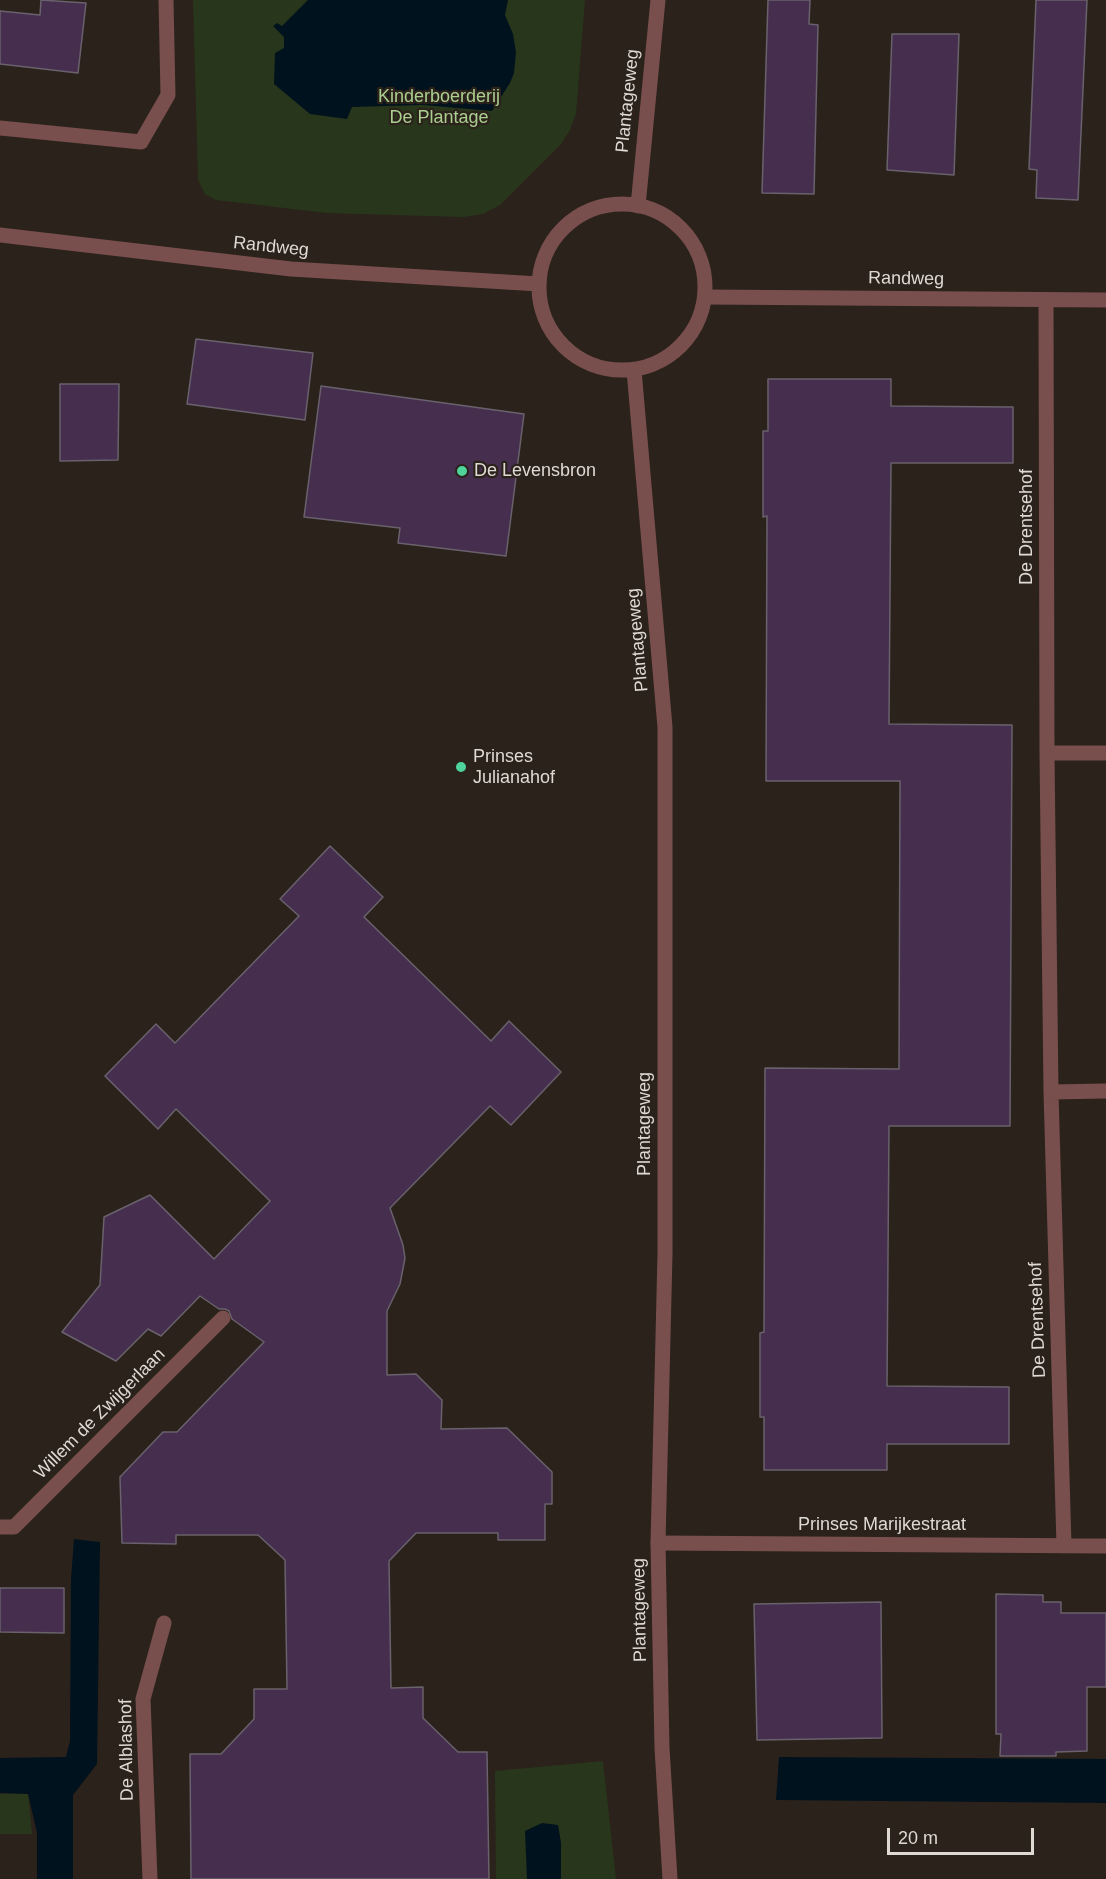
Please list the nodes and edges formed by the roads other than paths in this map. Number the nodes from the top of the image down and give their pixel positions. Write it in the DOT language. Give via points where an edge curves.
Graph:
graph roads {
  1 [pos="166,0"];
  2 [pos="658,0"];
  3 [pos="0,128"];
  4 [pos="638,206"];
  5 [pos="0,235"];
  6 [pos="539,284"];
  7 [pos="706,297"];
  8 [pos="1046,300"];
  9 [pos="1106,300"];
  10 [pos="634,370"];
  11 [pos="1047,753"];
  12 [pos="1106,753"];
  13 [pos="1106,1091"];
  14 [pos="1052,1092"];
  15 [pos="223,1318"];
  16 [pos="0,1527"];
  17 [pos="658,1543"];
  18 [pos="1064,1546"];
  19 [pos="1106,1546"];
  20 [pos="164,1623"];
  21 [pos="150,1879"];
  22 [pos="670,1879"];
  1 -- 3 [label="street" via="168,95 141,142"];
  2 -- 4 [label="street, Plantageweg"];
  4 -- 6 [label="street" via="599,207 576,218 550,247"];
  4 -- 7 [label="street" via="667,216 690,238 704,266"];
  5 -- 6 [label="street, Randweg" via="291,269"];
  6 -- 10 [label="street" via="543,313 566,349 591,365"];
  7 -- 8 [label="street, Randweg"];
  7 -- 10 [label="street" via="693,331 682,345 668,357"];
  8 -- 9 [label="street, Randweg"];
  8 -- 11 [label="street, De Drentsehof"];
  10 -- 17 [label="street, Plantageweg" via="665,727 665,1254"];
  11 -- 12 [label="street"];
  11 -- 14 [label="street, De Drentsehof"];
  13 -- 14 [label="street"];
  14 -- 18 [label="street, De Drentsehof"];
  15 -- 16 [label="street, Willem de Zwijgerlaan" via="14,1527"];
  17 -- 18 [label="street, Prinses Marijkestraat"];
  17 -- 22 [label="street, Plantageweg" via="662,1748"];
  18 -- 19 [label="street, Prinses Marijkestraat"];
  20 -- 21 [label="street, De Alblashof" via="143,1699"];
}
